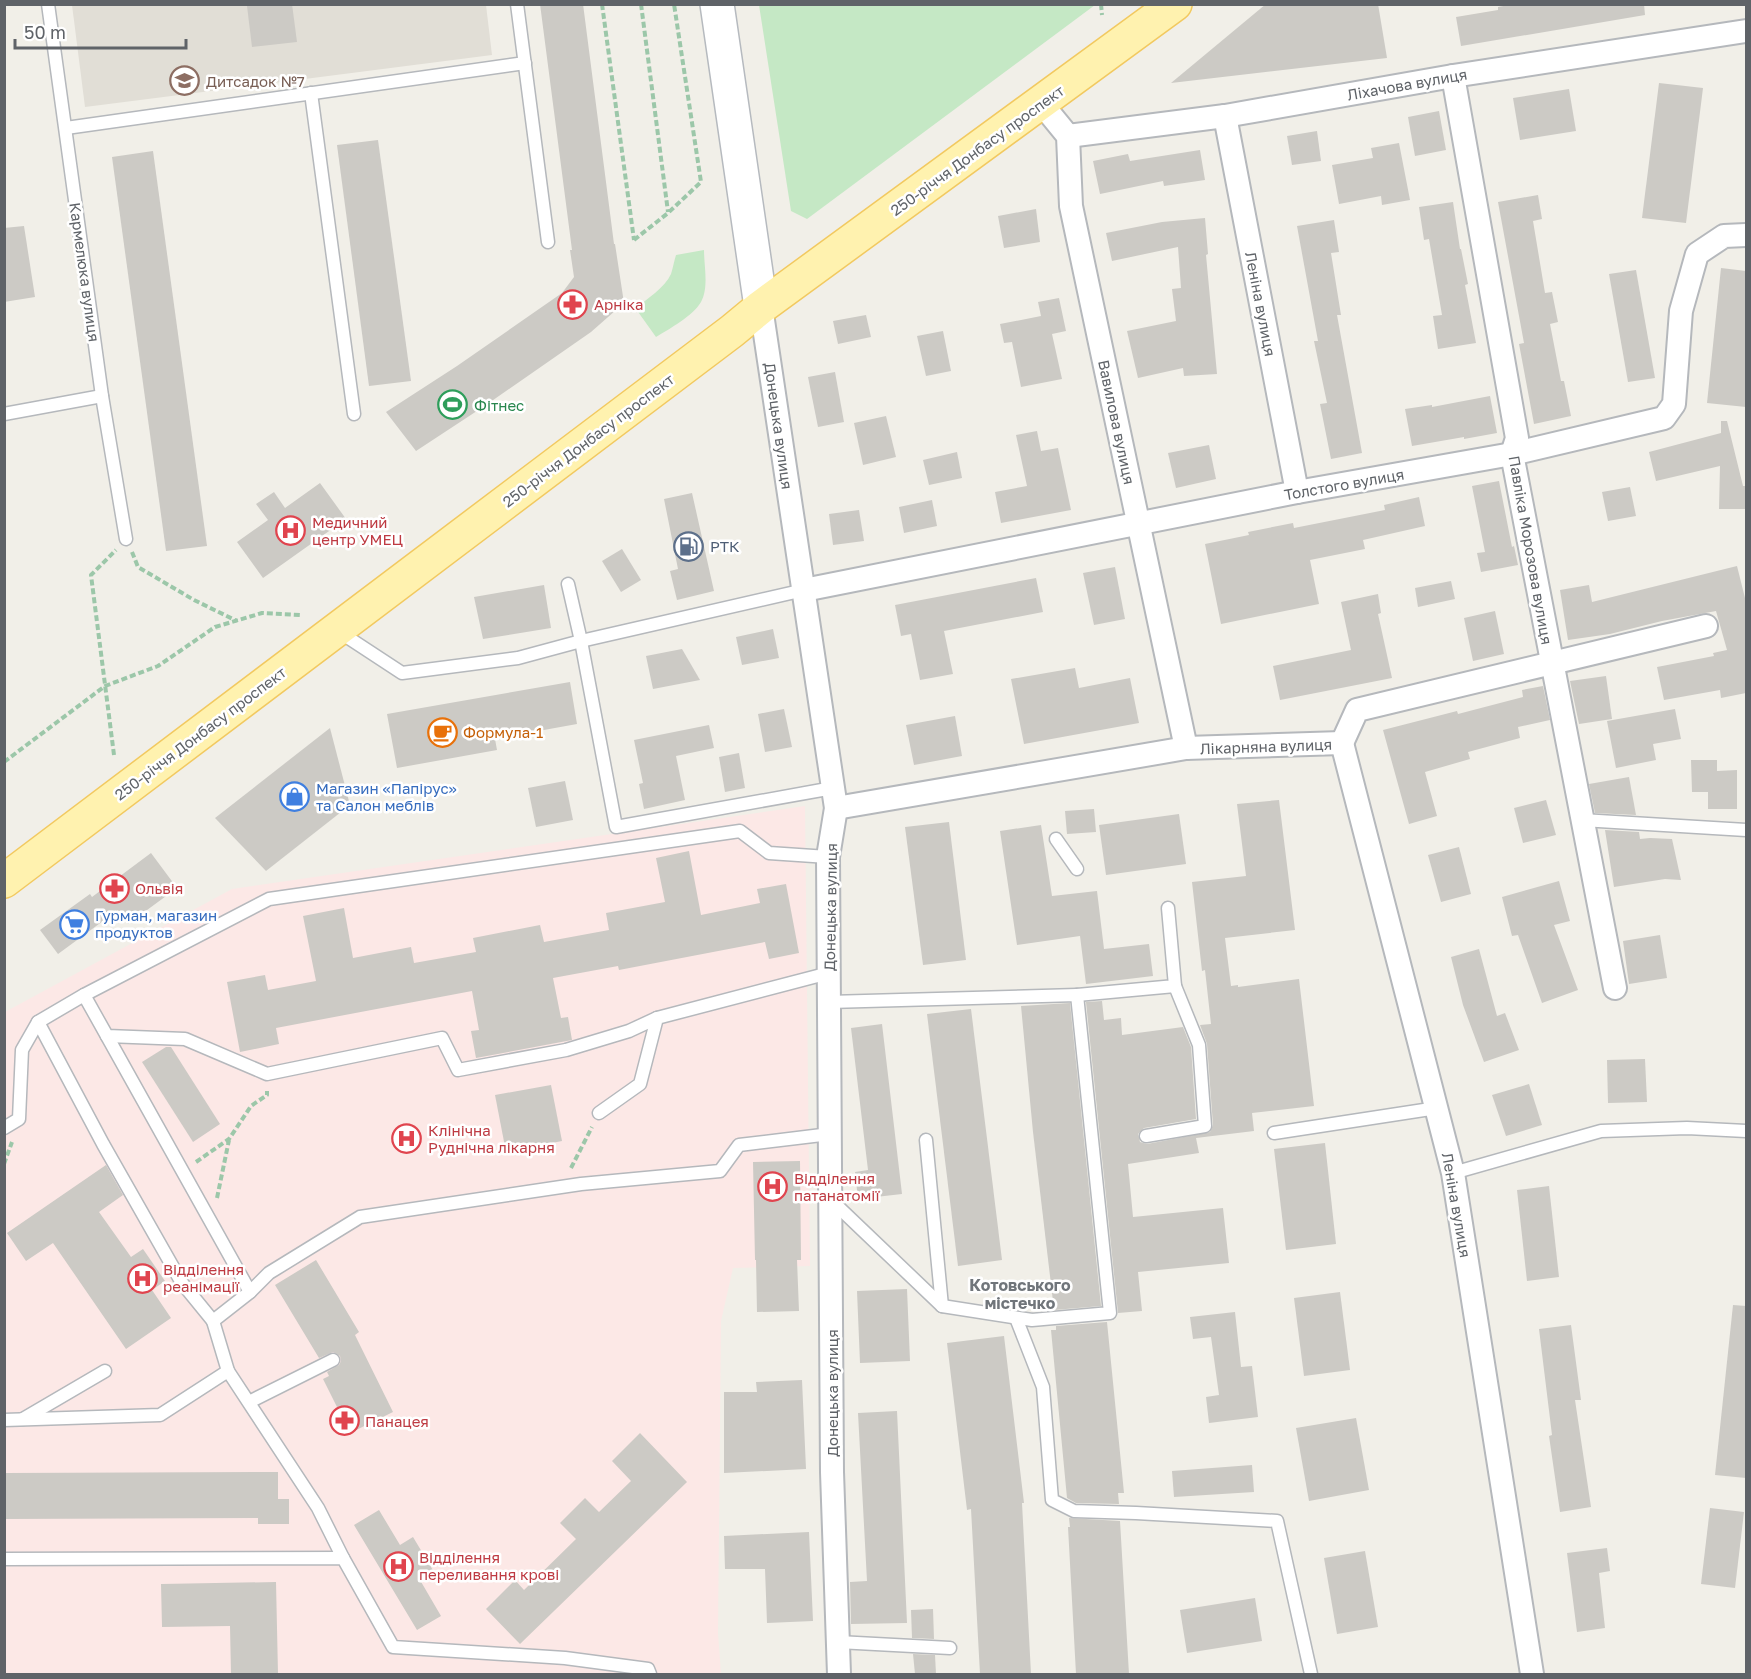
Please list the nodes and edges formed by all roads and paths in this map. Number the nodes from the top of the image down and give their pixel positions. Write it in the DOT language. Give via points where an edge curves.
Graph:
graph roads {
  1 [pos="48,4"];
  2 [pos="517,4"];
  3 [pos="602,4"];
  4 [pos="641,4"];
  5 [pos="674,4"];
  6 [pos="717,4"];
  7 [pos="1101,4"];
  8 [pos="1175,4"];
  9 [pos="1102,15"];
  10 [pos="1746,31"];
  11 [pos="525,63"];
  12 [pos="1453,76"];
  13 [pos="311,93"];
  14 [pos="1041,103"];
  15 [pos="1225,116"];
  16 [pos="66,128"];
  17 [pos="1068,136"];
  18 [pos="668,213"];
  19 [pos="1746,235"];
  20 [pos="549,242"];
  21 [pos="762,307"];
  22 [pos="102,396"];
  23 [pos="4,414"];
  24 [pos="354,414"];
  25 [pos="1512,454"];
  26 [pos="1297,492"];
  27 [pos="1139,524"];
  28 [pos="126,539"];
  29 [pos="568,584"];
  30 [pos="804,590"];
  31 [pos="301,615"];
  32 [pos="237,621"];
  33 [pos="1706,626"];
  34 [pos="337,630"];
  35 [pos="581,641"];
  36 [pos="1551,664"];
  37 [pos="105,686"];
  38 [pos="1342,743"];
  39 [pos="1186,748"];
  40 [pos="114,754"];
  41 [pos="4,762"];
  42 [pos="834,798"];
  43 [pos="1582,820"];
  44 [pos="1746,831"];
  45 [pos="1056,839"];
  46 [pos="828,857"];
  47 [pos="1077,869"];
  48 [pos="4,881"];
  49 [pos="1168,908"];
  50 [pos="829,973"];
  51 [pos="1175,986"];
  52 [pos="1615,988"];
  53 [pos="1077,994"];
  54 [pos="84,995"];
  55 [pos="829,1002"];
  56 [pos="657,1018"];
  57 [pos="38,1022"];
  58 [pos="107,1036"];
  59 [pos="267,1074"];
  60 [pos="1437,1108"];
  61 [pos="599,1113"];
  62 [pos="4,1128"];
  63 [pos="1746,1131"];
  64 [pos="1274,1132"];
  65 [pos="830,1134"];
  66 [pos="1146,1136"];
  67 [pos="229,1139"];
  68 [pos="926,1140"];
  69 [pos="183,1171"];
  70 [pos="1453,1173"];
  71 [pos="561,1187"];
  72 [pos="830,1199"];
  73 [pos="212,1225"];
  74 [pos="250,1292"];
  75 [pos="942,1306"];
  76 [pos="1016,1318"];
  77 [pos="213,1321"];
  78 [pos="333,1360"];
  79 [pos="105,1371"];
  80 [pos="228,1371"];
  81 [pos="249,1402"];
  82 [pos="22,1419"];
  83 [pos="4,1420"];
  84 [pos="343,1558"];
  85 [pos="4,1559"];
  86 [pos="838,1642"];
  87 [pos="950,1648"];
  88 [pos="650,1674"];
  89 [pos="839,1674"];
  90 [pos="1311,1674"];
  91 [pos="1532,1674"];
  1 -- 16 [label="lane, Кармелюка вулиця"];
  2 -- 11 [label="lane"];
  3 -- 18 [label="path" via="634,240"];
  4 -- 18 [label="path"];
  5 -- 18 [label="path" via="701,182"];
  6 -- 21 [label="main road, Донецька вулиця"];
  7 -- 9 [label="path"];
  8 -- 14 [label="main road, 250-річчя Донбасу проспект"];
  10 -- 12 [label="street, Ліхачова вулиця"];
  11 -- 13 [label="lane"];
  11 -- 20 [label="lane"];
  12 -- 15 [label="street, Ліхачова вулиця"];
  12 -- 25 [label="street, Павліка Морозова вулиця" via="1517,438"];
  13 -- 16 [label="lane"];
  13 -- 24 [label="lane"];
  14 -- 17 [label="street"];
  14 -- 21 [label="main road, 250-річчя Донбасу проспект"];
  15 -- 17 [label="street, Ліхачова вулиця"];
  15 -- 26 [label="street, Леніна вулиця"];
  16 -- 22 [label="lane, Кармелюка вулиця"];
  17 -- 27 [label="street, Вавилова вулиця" via="1071,206"];
  19 -- 25 [label="street, Толстого вулиця" via="1724,236 1697,254 1682,311 1674,404 1664,418"];
  21 -- 30 [label="street, Донецька вулиця"];
  21 -- 34 [label="main road, 250-річчя Донбасу проспект"];
  22 -- 23 [label="lane"];
  22 -- 28 [label="lane, Кармелюка вулиця"];
  25 -- 26 [label="street, Толстого вулиця"];
  25 -- 36 [label="street, Павліка Морозова вулиця"];
  26 -- 27 [label="street, Толстого вулиця"];
  27 -- 30 [label="street, Толстого вулиця"];
  27 -- 39 [label="street, Вавилова вулиця"];
  28 -- 32 [label="path" via="138,567"];
  28 -- 37 [label="path" via="91,574"];
  29 -- 35 [label="lane"];
  30 -- 35 [label="lane"];
  30 -- 42 [label="street, Донецька вулиця"];
  31 -- 32 [label="path" via="262,613"];
  32 -- 37 [label="path" via="215,627 158,666"];
  33 -- 36 [label="street, Лікарняна вулиця"];
  34 -- 35 [label="lane" via="402,673 518,658"];
  34 -- 48 [label="main road, 250-річчя Донбасу проспект"];
  35 -- 42 [label="lane" via="616,827"];
  36 -- 38 [label="street, Лікарняна вулиця" via="1357,710"];
  36 -- 43 [label="street, Павліка Морозова вулиця"];
  37 -- 40 [label="path"];
  37 -- 41 [label="path"];
  38 -- 39 [label="street, Лікарняна вулиця"];
  38 -- 60 [label="street, Леніна вулиця"];
  39 -- 42 [label="street, Лікарняна вулиця"];
  42 -- 46 [label="street, Донецька вулиця"];
  43 -- 44 [label="lane"];
  43 -- 52 [label="street, Павліка Морозова вулиця"];
  45 -- 47 [label="lane"];
  46 -- 50 [label="street, Донецька вулиця"];
  46 -- 54 [label="lane" via="769,853 740,831 269,899"];
  49 -- 51 [label="lane"];
  50 -- 55 [label="street, Донецька вулиця"];
  50 -- 56 [label="lane"];
  51 -- 53 [label="lane"];
  51 -- 66 [label="lane" via="1199,1045 1205,1126"];
  53 -- 55 [label="lane"];
  53 -- 76 [label="lane" via="1110,1313"];
  54 -- 57 [label="lane"];
  54 -- 58 [label="lane"];
  55 -- 65 [label="street, Донецька вулиця"];
  56 -- 59 [label="lane" via="566,1050 458,1070 442,1038"];
  56 -- 61 [label="lane" via="640,1084"];
  57 -- 62 [label="lane" via="22,1050 19,1119"];
  57 -- 77 [label="lane" via="182,1283"];
  58 -- 59 [label="lane" via="185,1039"];
  58 -- 69 [label="lane"];
  59 -- 67 [label="path" via="267,1095 251,1106"];
  60 -- 64 [label="lane"];
  60 -- 70 [label="street, Леніна вулиця"];
  61 -- 71 [label="path"];
  63 -- 70 [label="lane" via="1601,1131"];
  65 -- 71 [label="lane" via="739,1145 720,1171"];
  65 -- 72 [label="street, Донецька вулиця"];
  67 -- 69 [label="path"];
  67 -- 73 [label="path"];
  68 -- 75 [label="lane"];
  69 -- 73 [label="lane"];
  70 -- 91 [label="street, Леніна вулиця"];
  71 -- 74 [label="lane" via="360,1217 269,1273"];
  72 -- 75 [label="lane"];
  72 -- 86 [label="street, Донецька вулиця"];
  73 -- 74 [label="lane"];
  74 -- 77 [label="lane"];
  75 -- 76 [label="lane"];
  76 -- 90 [label="lane" via="1043,1387 1052,1500 1074,1512 1276,1521"];
  77 -- 80 [label="lane"];
  78 -- 81 [label="lane"];
  79 -- 82 [label="lane"];
  80 -- 81 [label="lane"];
  80 -- 82 [label="lane" via="160,1415"];
  81 -- 84 [label="lane" via="318,1508"];
  82 -- 83 [label="lane"];
  84 -- 85 [label="lane"];
  84 -- 88 [label="lane" via="393,1647 565,1658 648,1669"];
  86 -- 87 [label="lane"];
  86 -- 89 [label="street, Донецька вулиця"];
}
